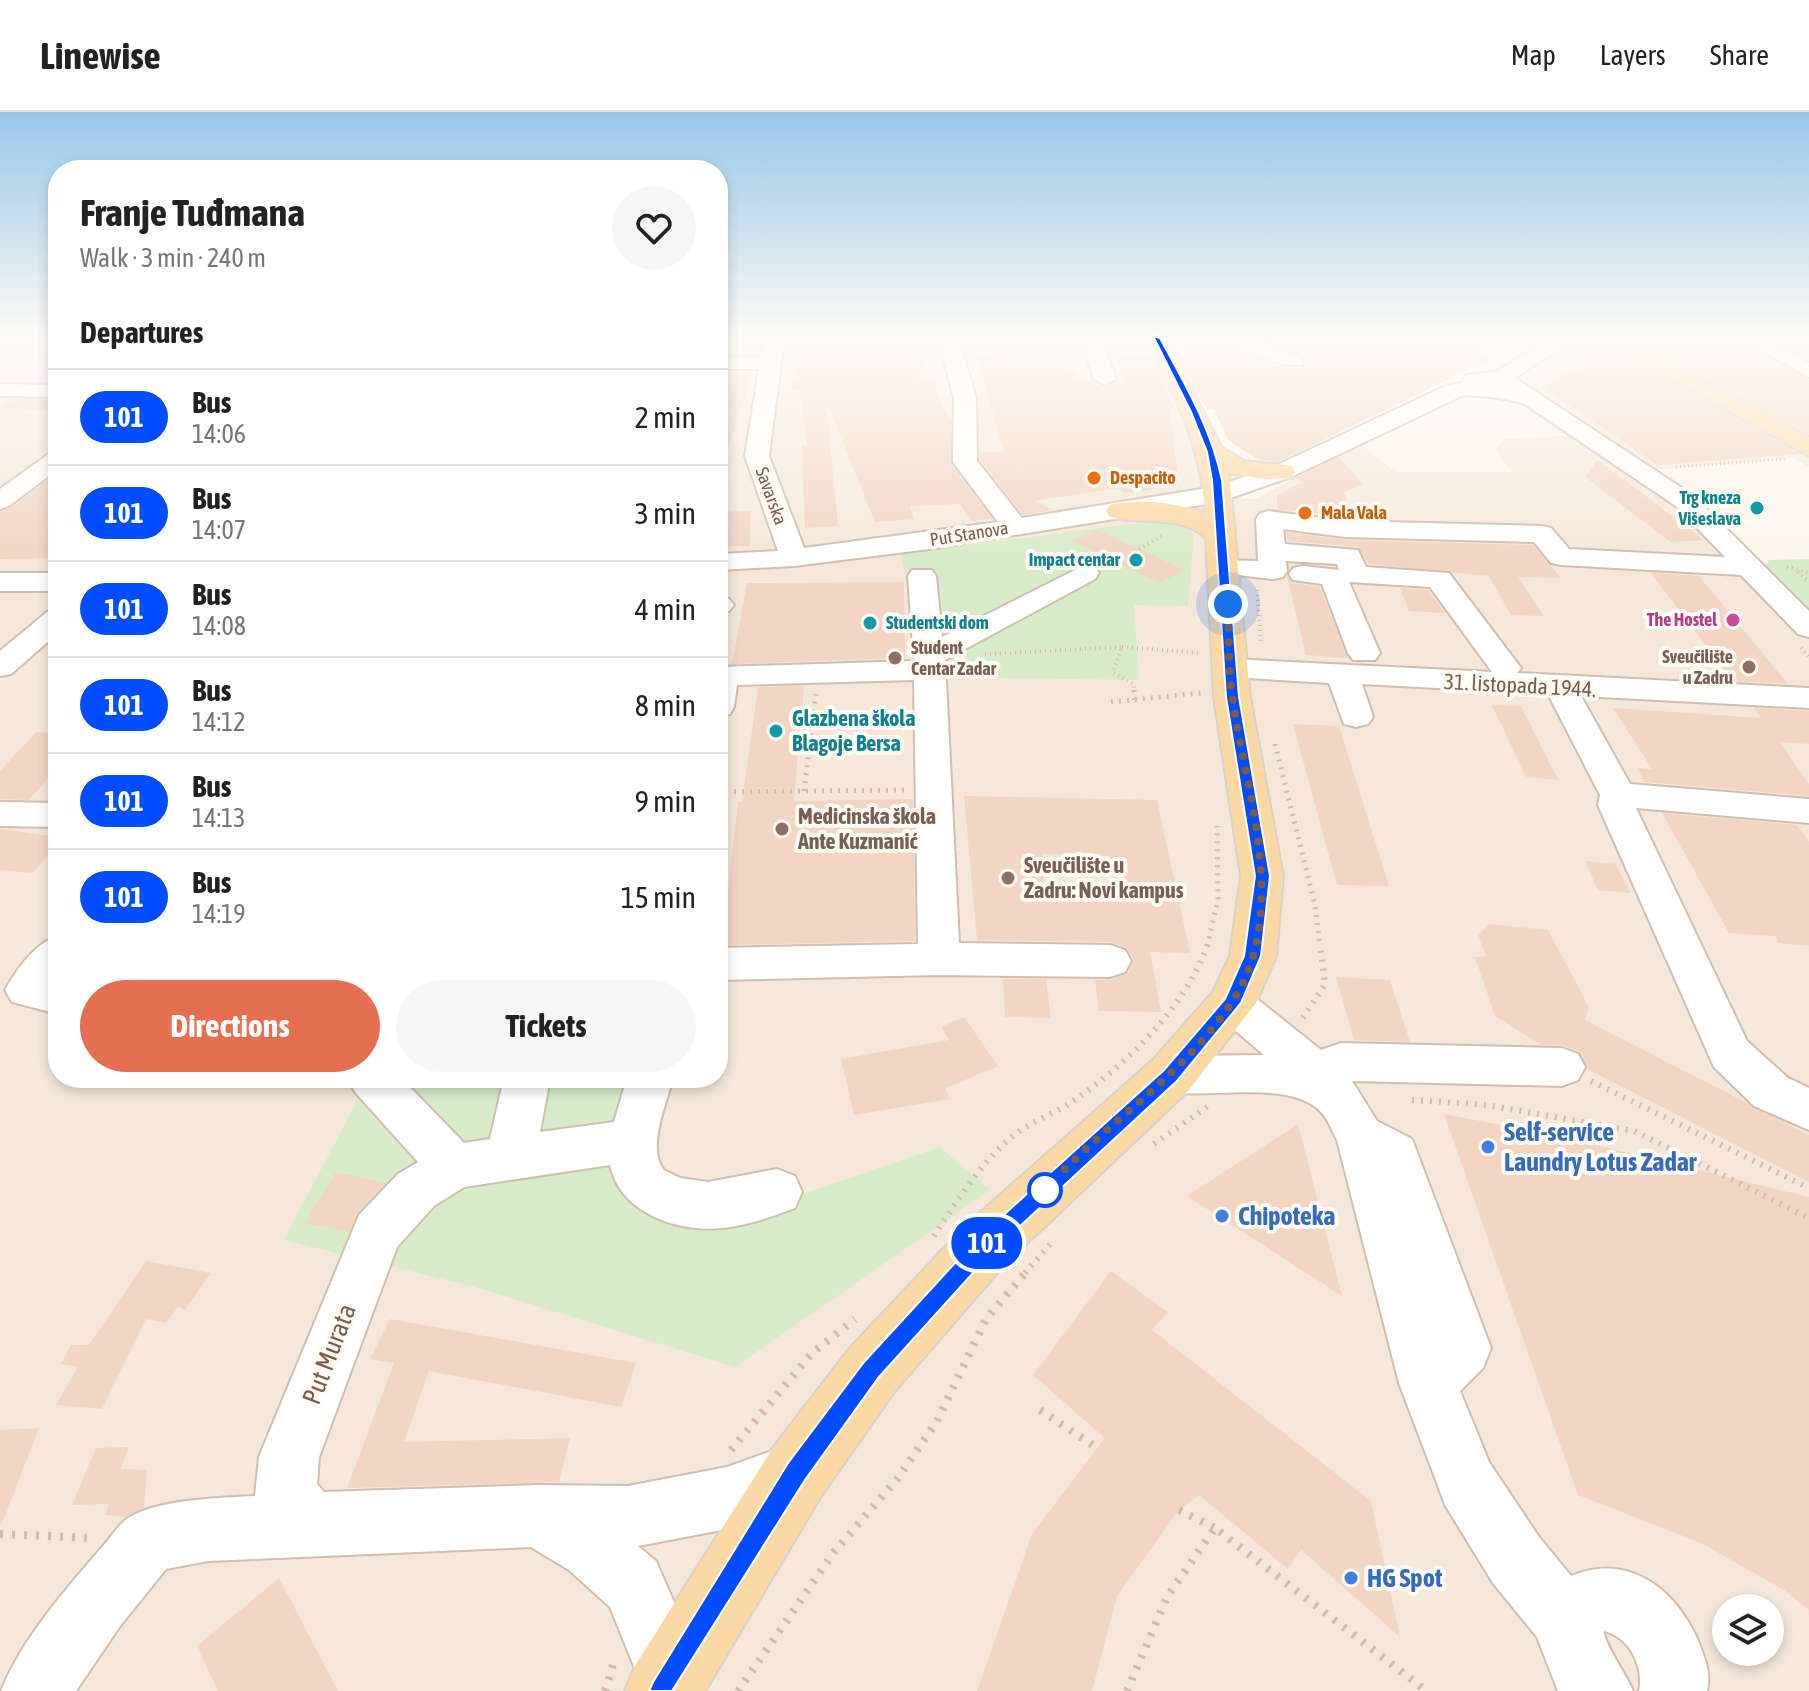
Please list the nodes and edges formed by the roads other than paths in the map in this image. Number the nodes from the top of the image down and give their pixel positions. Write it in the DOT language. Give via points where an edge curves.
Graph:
graph roads {
  1 [pos="764,412"];
  2 [pos="965,412"];
  3 [pos="1196,412"];
  4 [pos="1401,412"];
  5 [pos="1412,412"];
  6 [pos="1551,412"];
  7 [pos="1733,412"];
  8 [pos="1441,422"];
  9 [pos="1211,452"];
  10 [pos="1801,453"];
  11 [pos="0,469"];
  12 [pos="1282,472"];
  13 [pos="46,473"];
  14 [pos="1219,494"];
  15 [pos="0,501"];
  16 [pos="1120,511"];
  17 [pos="1015,527"];
  18 [pos="1221,534"];
  19 [pos="794,558"];
  20 [pos="728,561"];
  21 [pos="1272,561"];
  22 [pos="1223,566"];
  23 [pos="1752,567"];
  24 [pos="1085,573"];
  25 [pos="922,576"];
  26 [pos="0,582"];
  27 [pos="48,582"];
  28 [pos="48,626"];
  29 [pos="1809,628"];
  30 [pos="1364,653"];
  31 [pos="929,663"];
  32 [pos="0,667"];
  33 [pos="1505,668"];
  34 [pos="1212,672"];
  35 [pos="1340,675"];
  36 [pos="728,676"];
  37 [pos="1560,687"];
  38 [pos="1809,698"];
  39 [pos="1356,717"];
  40 [pos="1618,795"];
  41 [pos="1809,811"];
  42 [pos="0,814"];
  43 [pos="48,815"];
  44 [pos="939,959"];
  45 [pos="1110,961"];
  46 [pos="48,964"];
  47 [pos="728,964"];
  48 [pos="48,995"];
  49 [pos="1232,1003"];
  50 [pos="1562,1067"];
  51 [pos="380,1088"];
  52 [pos="525,1088"];
  53 [pos="647,1088"];
  54 [pos="1192,1088"];
  55 [pos="1338,1103"];
  56 [pos="1809,1110"];
  57 [pos="634,1140"];
  58 [pos="510,1157"];
  59 [pos="454,1166"];
  60 [pos="777,1192"];
  61 [pos="797,1472"];
  62 [pos="538,1516"];
  63 [pos="310,1524"];
  64 [pos="1569,1625"];
  65 [pos="691,1685"];
  66 [pos="1677,1689"];
  67 [pos="35,1691"];
  68 [pos="1599,1691"];
  1 -- 19 [label="street, Savarska" via="757,456"];
  2 -- 17 [label="street" via="965,462"];
  3 -- 9 [label="main road"];
  4 -- 12 [label="street, Put Stanova" via="1373,420 1352,450"];
  5 -- 8 [label="street"];
  6 -- 23 [label="street" via="1685,501"];
  7 -- 10 [label="main road"];
  9 -- 12 [label="main road" via="1240,468"];
  9 -- 14 [label="main road"];
  11 -- 13 [label="street"];
  12 -- 14 [label="street, Put Stanova"];
  13 -- 15 [label="street"];
  14 -- 16 [label="street, Put Stanova"];
  14 -- 18 [label="main road"];
  16 -- 17 [label="street, Put Stanova"];
  16 -- 18 [label="main road" via="1178,513"];
  17 -- 19 [label="street, Put Stanova"];
  18 -- 22 [label="main road"];
  19 -- 20 [label="street, Put Stanova"];
  21 -- 22 [label="street"];
  21 -- 23 [label="street" via="1269,519 1345,529 1542,534 1561,557"];
  21 -- 30 [label="street" via="1333,577"];
  21 -- 33 [label="street" via="1348,556 1355,575 1439,579"];
  22 -- 34 [label="main road"];
  23 -- 29 [label="street"];
  24 -- 31 [label="street" via="959,641"];
  25 -- 31 [label="street"];
  26 -- 27 [label="street"];
  28 -- 32 [label="street"];
  31 -- 36 [label="street"];
  31 -- 44 [label="street"];
  34 -- 35 [label="street, 31. listopada 1944."];
  34 -- 49 [label="main road" via="1232,697 1262,876 1253,956"];
  35 -- 37 [label="street, 31. listopada 1944."];
  35 -- 39 [label="street"];
  37 -- 38 [label="street, 31. listopada 1944."];
  37 -- 40 [label="street"];
  40 -- 41 [label="street"];
  40 -- 56 [label="street" via="1616,805 1730,1054 1771,1092"];
  42 -- 43 [label="street"];
  44 -- 45 [label="street"];
  44 -- 47 [label="street"];
  46 -- 48 [label="street" via="27,990"];
  49 -- 54 [label="main road"];
  49 -- 55 [label="street" via="1293,1052"];
  50 -- 55 [label="street" via="1341,1062"];
  51 -- 59 [label="street"];
  52 -- 58 [label="street"];
  53 -- 57 [label="street"];
  54 -- 55 [label="street" via="1233,1071 1289,1078"];
  54 -- 61 [label="main road" via="984,1246 872,1370"];
  55 -- 64 [label="street" via="1428,1383 1467,1483 1516,1560"];
  57 -- 58 [label="street, Put Murata"];
  57 -- 60 [label="street" via="635,1170 649,1191 696,1208"];
  58 -- 59 [label="street, Put Murata"];
  59 -- 63 [label="street, Put Murata" via="416,1190 377,1232 289,1457 285,1494"];
  61 -- 62 [label="street" via="727,1498 628,1517"];
  61 -- 65 [label="main road"];
  62 -- 63 [label="street"];
  62 -- 65 [label="street" via="591,1548 633,1584"];
  63 -- 67 [label="street" via="208,1530 149,1541"];
  64 -- 66 [label="street" via="1581,1602 1593,1598 1638,1612 1662,1639"];
  64 -- 68 [label="street" via="1576,1660"];
}
